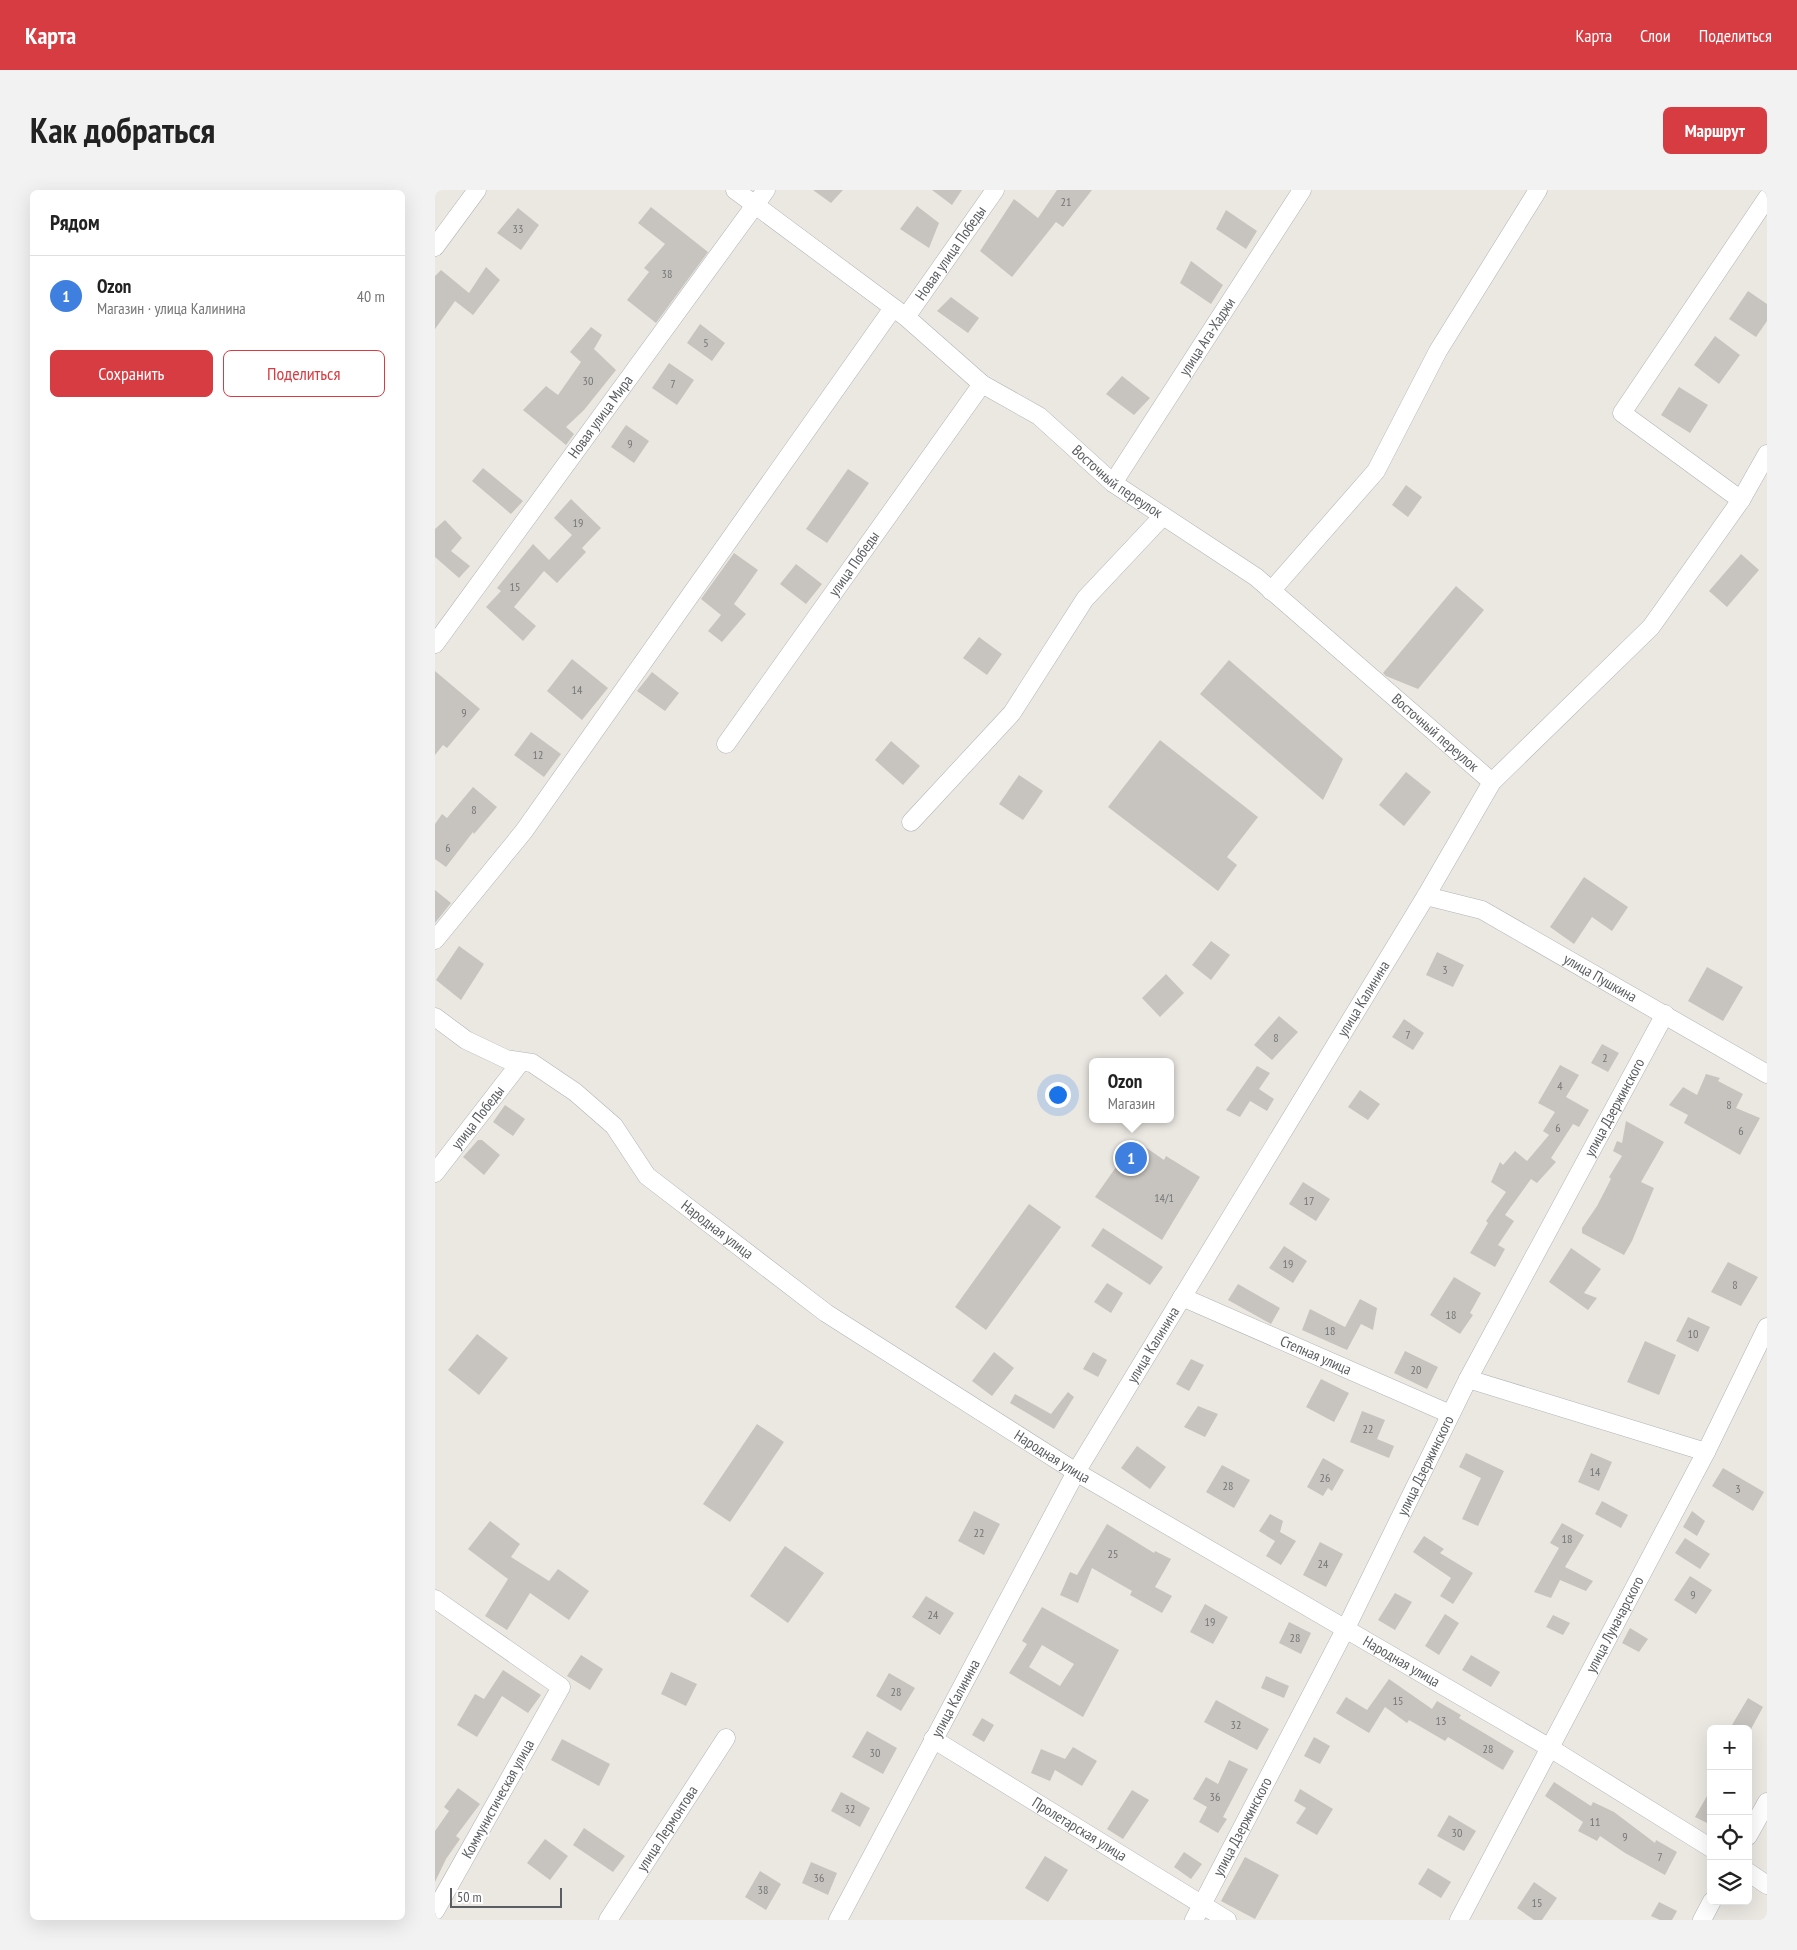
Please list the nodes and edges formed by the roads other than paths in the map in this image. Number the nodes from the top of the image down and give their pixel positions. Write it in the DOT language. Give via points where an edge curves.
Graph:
graph roads {
  1 [pos="477,190"];
  2 [pos="735,190"];
  3 [pos="766,190"];
  4 [pos="995,190"];
  5 [pos="1302,190"];
  6 [pos="1538,190"];
  7 [pos="1767,198"];
  8 [pos="755,205"];
  9 [pos="435,247"];
  10 [pos="900,313"];
  11 [pos="982,384"];
  12 [pos="1767,454"];
  13 [pos="1113,484"];
  14 [pos="1741,500"];
  15 [pos="1163,516"];
  16 [pos="1271,591"];
  17 [pos="435,644"];
  18 [pos="726,744"];
  19 [pos="1493,782"];
  20 [pos="911,822"];
  21 [pos="1426,896"];
  22 [pos="435,940"];
  23 [pos="1665,1014"];
  24 [pos="435,1018"];
  25 [pos="520,1063"];
  26 [pos="1767,1074"];
  27 [pos="435,1173"];
  28 [pos="1182,1297"];
  29 [pos="1767,1327"];
  30 [pos="1762,1351"];
  31 [pos="1467,1379"];
  32 [pos="1450,1414"];
  33 [pos="1706,1452"];
  34 [pos="1075,1472"];
  35 [pos="435,1599"];
  36 [pos="1346,1628"];
  37 [pos="726,1738"];
  38 [pos="933,1739"];
  39 [pos="1550,1748"];
  40 [pos="1767,1802"];
  41 [pos="1752,1829"];
  42 [pos="1707,1846"];
  43 [pos="1752,1875"];
  44 [pos="1767,1885"];
  45 [pos="1709,1905"];
  46 [pos="435,1911"];
  47 [pos="1198,1913"];
  48 [pos="607,1920"];
  49 [pos="838,1920"];
  50 [pos="1227,1920"];
  51 [pos="1459,1920"];
  52 [pos="1702,1920"];
  1 -- 9 [label="street"];
  2 -- 8 [label="street, Восточный переулок"];
  3 -- 8 [label="street, Новая улица Мира"];
  4 -- 10 [label="street, Новая улица Победы"];
  5 -- 13 [label="street, улица Ага-Хаджи"];
  6 -- 16 [label="street" via="1438,352 1377,471"];
  7 -- 14 [label="street" via="1622,413"];
  8 -- 10 [label="street, Восточный переулок"];
  8 -- 17 [label="street, Новая улица Мира"];
  10 -- 11 [label="street, Восточный переулок"];
  10 -- 22 [label="street, Новая улица Победы" via="525,831"];
  11 -- 13 [label="street, Восточный переулок" via="1039,416"];
  11 -- 18 [label="street, улица Победы"];
  12 -- 14 [label="street, улица Калинина"];
  13 -- 15 [label="street, Восточный переулок"];
  14 -- 19 [label="street, улица Калинина" via="1651,627"];
  15 -- 16 [label="street, Восточный переулок" via="1256,577"];
  15 -- 20 [label="street" via="1085,599 1012,713"];
  16 -- 19 [label="street, Восточный переулок"];
  19 -- 21 [label="street, улица Калинина"];
  21 -- 23 [label="street, улица Пушкина" via="1482,910"];
  21 -- 28 [label="street, улица Калинина"];
  23 -- 26 [label="street, улица Пушкина"];
  23 -- 31 [label="street, улица Дзержинского"];
  24 -- 25 [label="street, Народная улица" via="466,1040"];
  25 -- 27 [label="street, улица Победы"];
  25 -- 34 [label="street, Народная улица" via="532,1063 575,1092 614,1126 647,1176 826,1313"];
  28 -- 32 [label="street, Степная улица"];
  28 -- 34 [label="street, улица Калинина"];
  29 -- 30 [label="street, улица Луначарского"];
  30 -- 33 [label="street, улица Луначарского"];
  31 -- 32 [label="street, улица Дзержинского"];
  31 -- 33 [label="street"];
  32 -- 36 [label="street, улица Дзержинского"];
  33 -- 39 [label="street, улица Луначарского"];
  34 -- 36 [label="street, Народная улица"];
  34 -- 38 [label="street, улица Калинина"];
  35 -- 46 [label="street, Коммунистическая улица" via="561,1687"];
  36 -- 39 [label="street, Народная улица"];
  36 -- 47 [label="street, улица Дзержинского"];
  37 -- 48 [label="street, улица Лермонтова"];
  38 -- 47 [label="street, Пролетарская улица"];
  38 -- 49 [label="street, улица Калинина"];
  39 -- 42 [label="street, Народная улица"];
  39 -- 51 [label="street, улица Луначарского"];
  40 -- 41 [label="street"];
  43 -- 44 [label="street"];
  45 -- 52 [label="street"];
  47 -- 50 [label="street, Пролетарская улица"];
}
